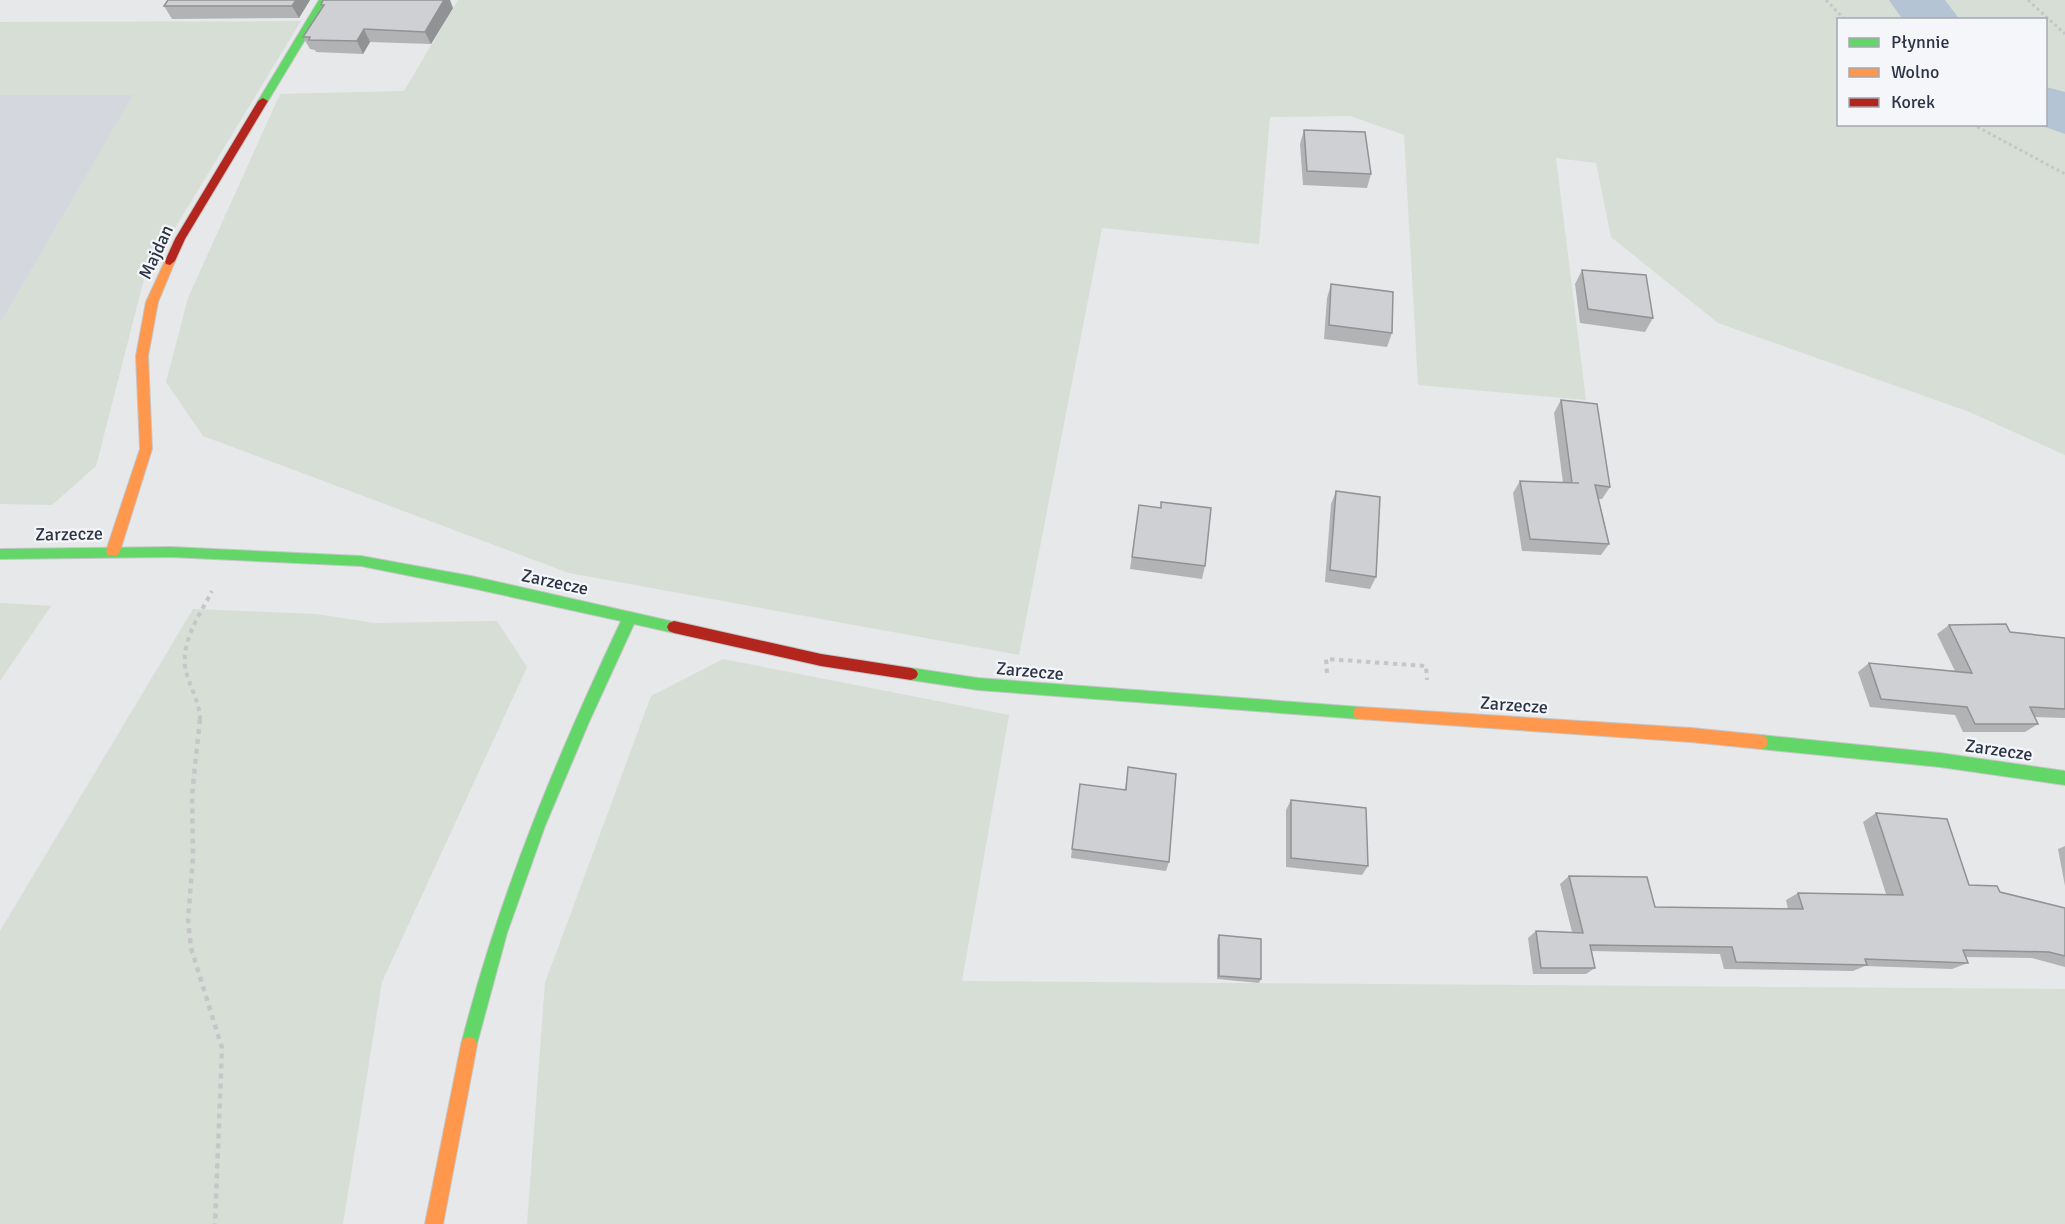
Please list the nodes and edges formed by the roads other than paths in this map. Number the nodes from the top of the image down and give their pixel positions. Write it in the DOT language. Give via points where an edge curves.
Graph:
graph roads {
  1 [pos="324,0"];
  2 [pos="114,551"];
  3 [pos="0,554"];
  4 [pos="630,617"];
  5 [pos="2065,778"];
  6 [pos="434,1224"];
  1 -- 2 [label="street, Majdan" via="180,239 152,302 142,356 146,449"];
  2 -- 3 [label="street, Zarzecze"];
  2 -- 4 [label="street, Zarzecze" via="361,561"];
  4 -- 5 [label="street, Zarzecze" via="821,660 978,684 1691,735 1940,760"];
  4 -- 6 [label="street" via="568,748 503,918 453,1116"];
}
